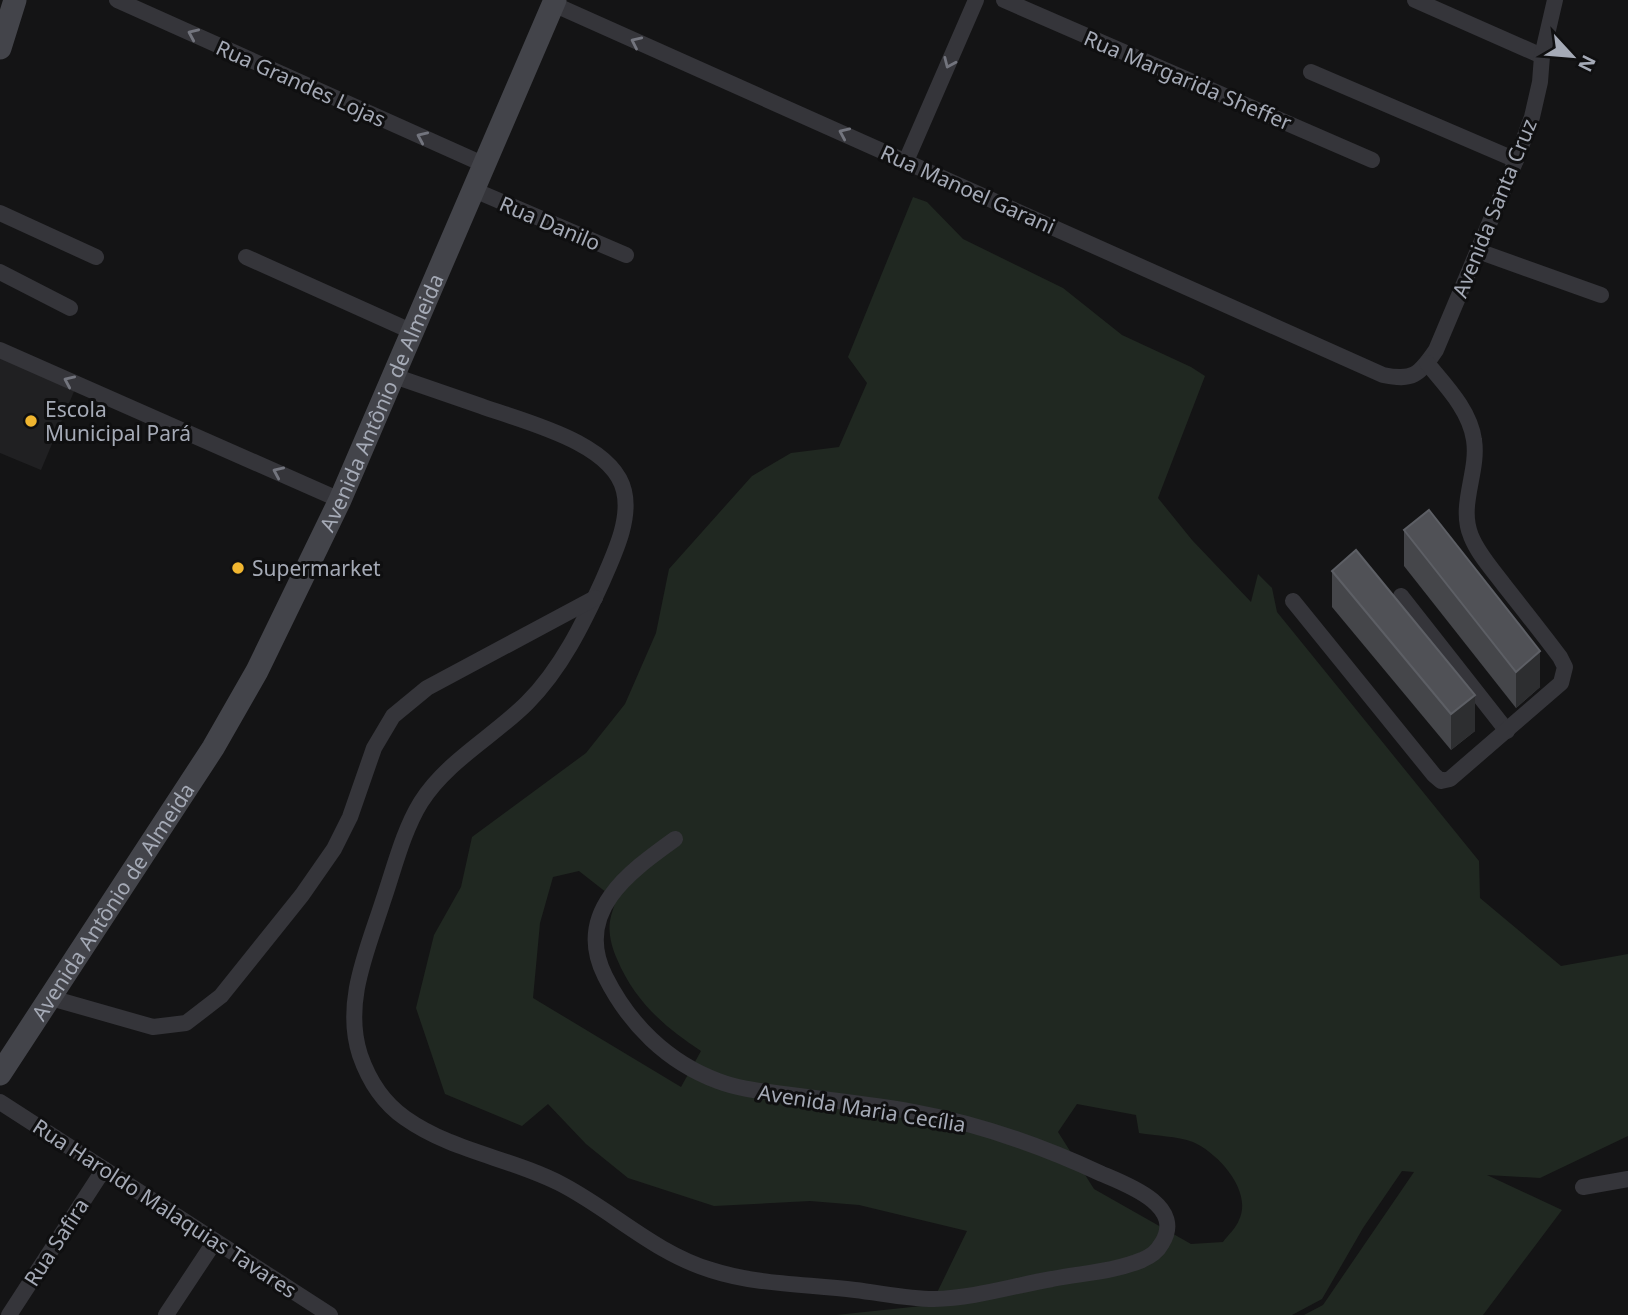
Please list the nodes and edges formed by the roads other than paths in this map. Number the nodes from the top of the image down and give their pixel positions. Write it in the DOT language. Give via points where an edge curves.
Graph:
graph roads {
  1 [pos="117,0"];
  2 [pos="976,0"];
  3 [pos="1004,0"];
  4 [pos="1415,0"];
  5 [pos="1555,0"];
  6 [pos="554,2"];
  7 [pos="9,3"];
  8 [pos="0,48"];
  9 [pos="1542,56"];
  10 [pos="1311,72"];
  11 [pos="1372,160"];
  12 [pos="1516,160"];
  13 [pos="906,161"];
  14 [pos="485,165"];
  15 [pos="474,190"];
  16 [pos="0,213"];
  17 [pos="1478,251"];
  18 [pos="626,255"];
  19 [pos="96,257"];
  20 [pos="246,257"];
  21 [pos="0,272"];
  22 [pos="1601,295"];
  23 [pos="70,308"];
  24 [pos="413,332"];
  25 [pos="0,350"];
  26 [pos="1427,363"];
  27 [pos="394,376"];
  28 [pos="340,500"];
  29 [pos="1401,596"];
  30 [pos="595,598"];
  31 [pos="1293,601"];
  32 [pos="1507,731"];
  33 [pos="675,839"];
  34 [pos="51,998"];
  35 [pos="0,1074"];
  36 [pos="0,1102"];
  37 [pos="104,1169"];
  38 [pos="1628,1180"];
  39 [pos="1583,1187"];
  40 [pos="215,1241"];
  41 [pos="326,1314"];
  42 [pos="9,1315"];
  43 [pos="166,1315"];
  14 -- 1 [label="street, Rua Grandes Lojas, one-way"];
  2 -- 13 [label="street, one-way"];
  3 -- 11 [label="street, Rua Margarida Sheffer"];
  4 -- 9 [label="street"];
  5 -- 9 [label="street, Avenida Santa Cruz"];
  13 -- 6 [label="street, Rua Manoel Garani, one-way"];
  6 -- 14 [label="street, Avenida Antônio de Almeida"];
  7 -- 8 [label="street"];
  9 -- 12 [label="street, Avenida Santa Cruz" via="1540,82"];
  10 -- 12 [label="street"];
  12 -- 17 [label="street, Avenida Santa Cruz"];
  13 -- 26 [label="street, Rua Manoel Garani" via="1383,375 1404,379"];
  14 -- 15 [label="street, Avenida Antônio de Almeida"];
  15 -- 18 [label="street, Rua Danilo"];
  15 -- 24 [label="street, Avenida Antônio de Almeida"];
  16 -- 19 [label="street"];
  17 -- 22 [label="street"];
  17 -- 26 [label="street, Avenida Santa Cruz"];
  20 -- 24 [label="street"];
  21 -- 23 [label="street"];
  24 -- 27 [label="street, Avenida Antônio de Almeida"];
  28 -- 25 [label="street, one-way"];
  26 -- 32 [label="street" via="1451,393 1475,441 1467,505 1471,537 1565,667 1556,688"];
  27 -- 28 [label="street, Avenida Antônio de Almeida"];
  27 -- 30 [label="street, Avenida Maria Cecília" via="555,432 614,469 624,492 624,524"];
  28 -- 34 [label="street, Avenida Antônio de Almeida" via="214,748"];
  29 -- 32 [label="street"];
  30 -- 33 [label="street, Avenida Maria Cecília" via="555,671 528,702 436,781 417,808 357,984 354,1034 368,1077 388,1105 452,1143 567,1187 645,1239 721,1274 932,1299 986,1294 1097,1272 1157,1251 1168,1227 1151,1198 1066,1157 998,1132 913,1111 744,1089 677,1060 640,1031 619,1005 599,963 596,926 605,903 628,874"];
  30 -- 34 [label="street" via="427,688 393,716 374,748 334,849 221,996 186,1023 153,1027"];
  31 -- 32 [label="street" via="1437,779 1450,779"];
  34 -- 35 [label="street, Avenida Antônio de Almeida"];
  36 -- 37 [label="street, Rua Haroldo Malaquias Tavares"];
  37 -- 40 [label="street, Rua Haroldo Malaquias Tavares"];
  37 -- 42 [label="street, Rua Safira"];
  38 -- 39 [label="street"];
  40 -- 41 [label="street, Rua Haroldo Malaquias Tavares"];
  40 -- 43 [label="street"];
}
